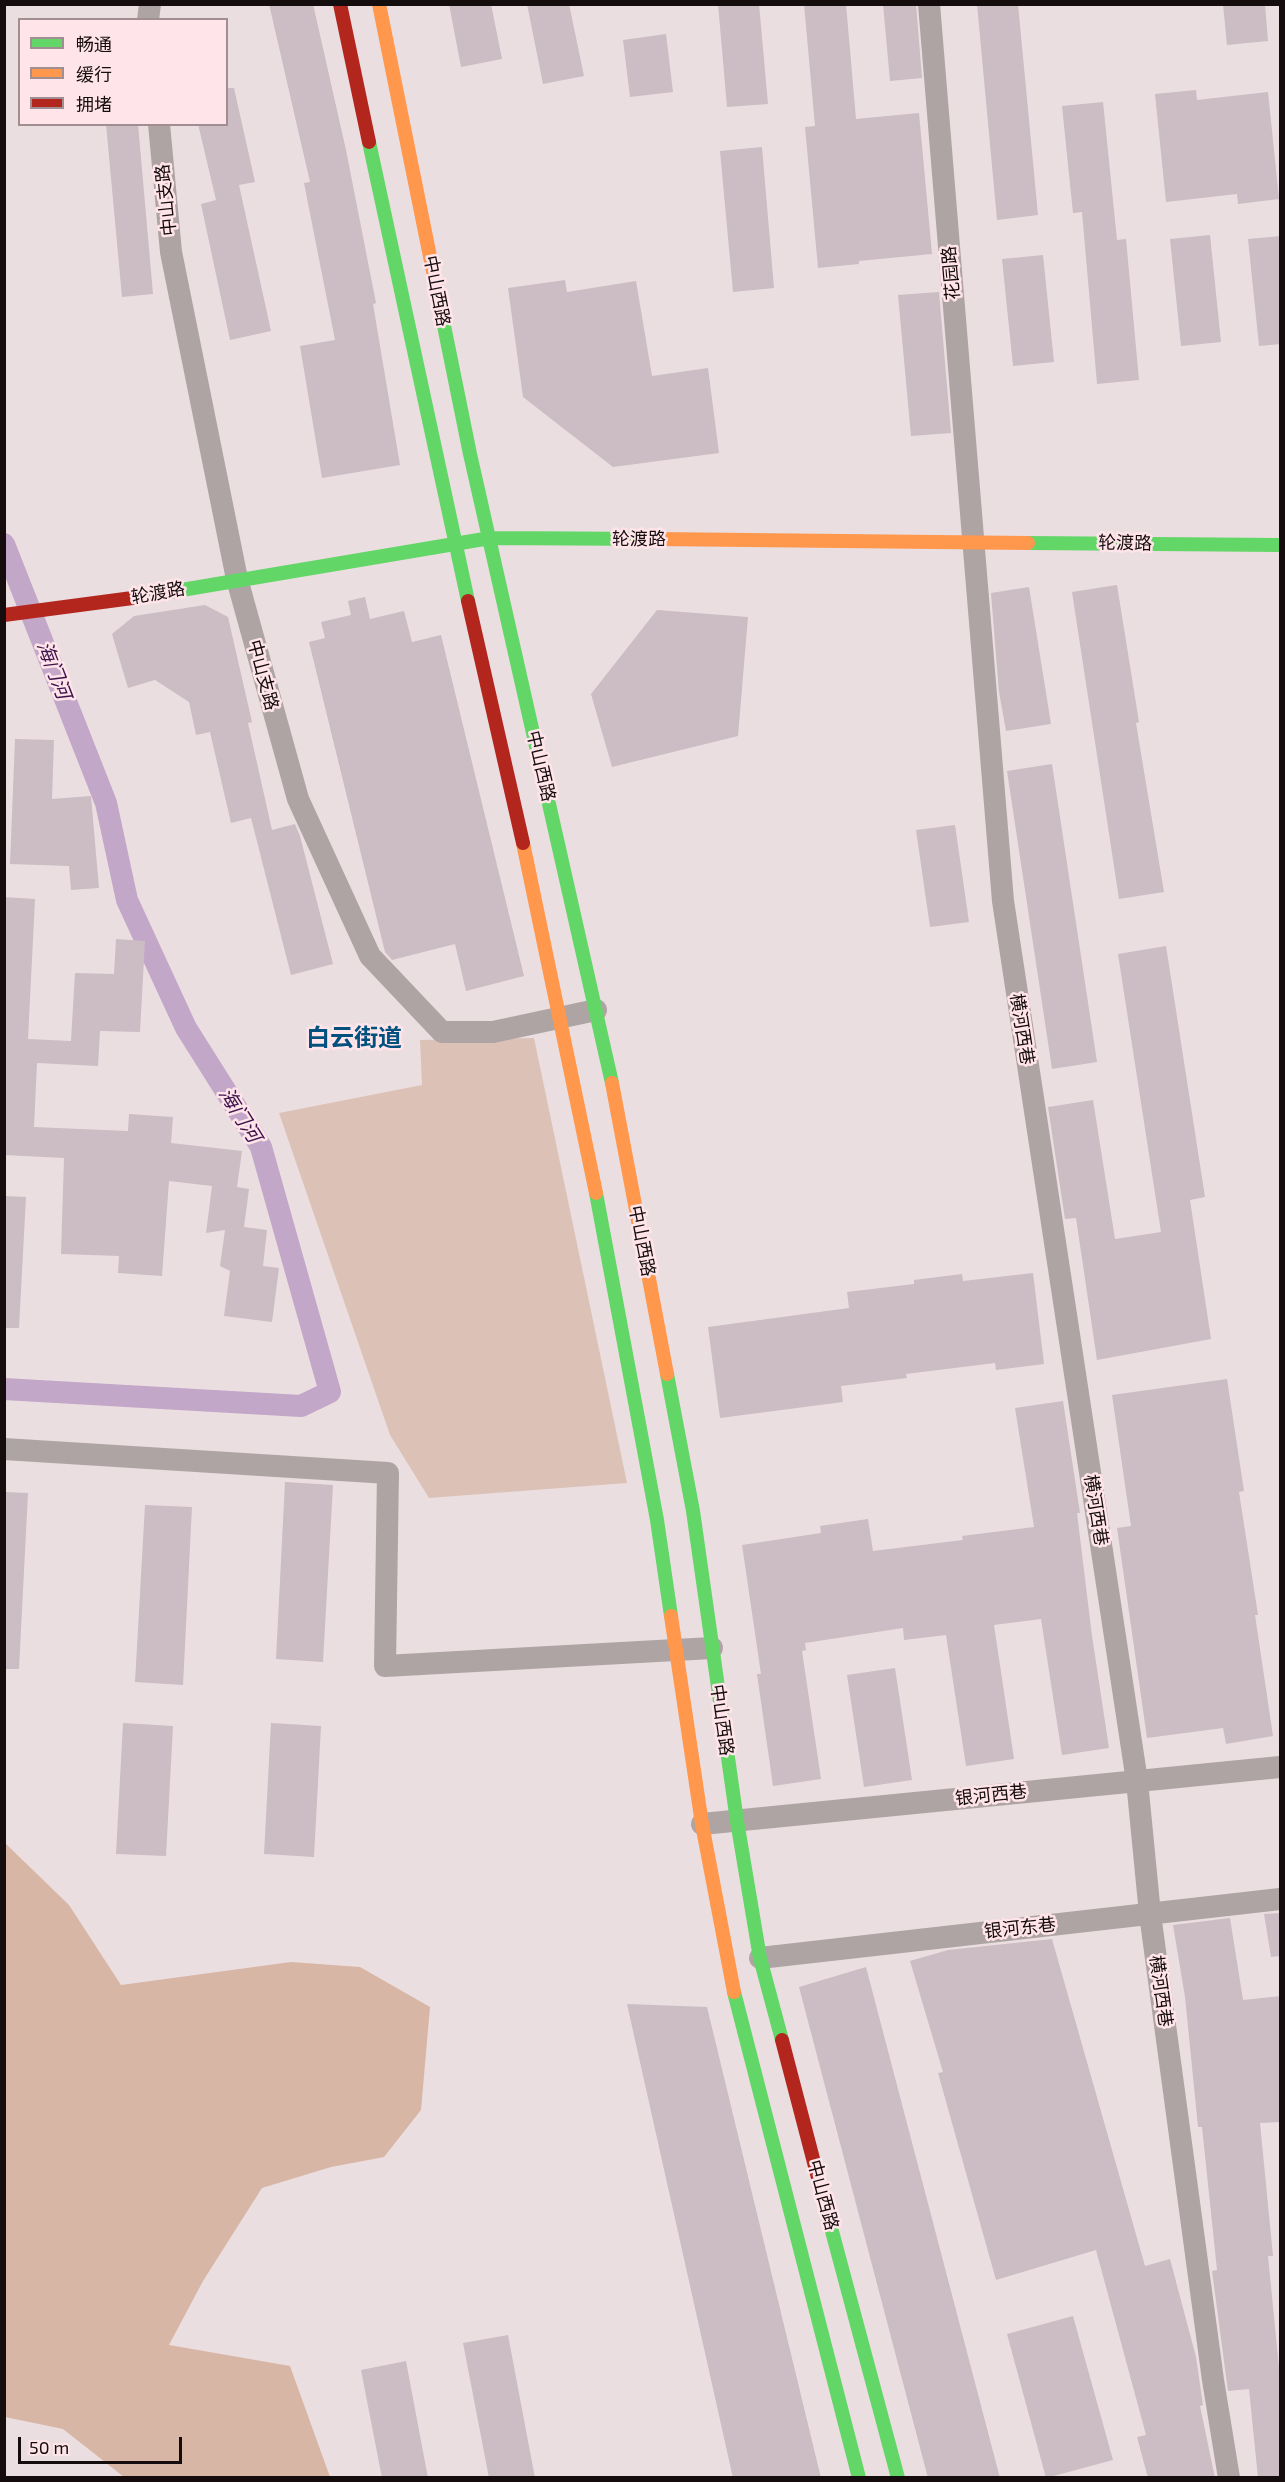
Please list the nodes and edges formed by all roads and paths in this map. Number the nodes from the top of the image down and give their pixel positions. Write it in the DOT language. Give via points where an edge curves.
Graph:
graph roads {
  1 [pos="340,4"];
  2 [pos="379,4"];
  3 [pos="929,4"];
  4 [pos="159,126"];
  5 [pos="490,538"];
  6 [pos="972,541"];
  7 [pos="454,542"];
  8 [pos="1281,545"];
  9 [pos="237,579"];
  10 [pos="4,615"];
  11 [pos="596,1010"];
  12 [pos="561,1018"];
  13 [pos="4,1449"];
  14 [pos="712,1648"];
  15 [pos="676,1649"];
  16 [pos="1281,1767"];
  17 [pos="1137,1781"];
  18 [pos="737,1821"];
  19 [pos="702,1824"];
  20 [pos="1281,1899"];
  21 [pos="1150,1914"];
  22 [pos="760,1958"];
  23 [pos="859,2478"];
  24 [pos="898,2478"];
  25 [pos="1229,2478"];
  1 -- 7 [label="main road, 中山西路"];
  2 -- 5 [label="main road, 中山西路"];
  3 -- 6 [label="street, 花园路"];
  4 -- 9 [label="street, 中山支路" via="171,252"];
  5 -- 6 [label="main road, 轮渡路"];
  5 -- 7 [label="main road, 轮渡路"];
  5 -- 11 [label="main road, 中山西路"];
  6 -- 8 [label="main road, 轮渡路"];
  6 -- 17 [label="street, 横河西巷" via="1003,901"];
  7 -- 9 [label="main road, 轮渡路"];
  7 -- 12 [label="main road, 中山西路"];
  9 -- 10 [label="main road, 轮渡路" via="77,607"];
  9 -- 12 [label="street, 中山支路" via="298,800 370,956 442,1032 493,1032"];
  11 -- 12 [label="street, 中山支路"];
  11 -- 14 [label="main road, 中山西路" via="618,1108 690,1500"];
  12 -- 15 [label="main road, 中山西路" via="655,1508"];
  13 -- 15 [label="street" via="388,1473 385,1666"];
  14 -- 15 [label="street"];
  14 -- 18 [label="main road, 中山西路"];
  15 -- 19 [label="main road, 中山西路"];
  16 -- 17 [label="street, 银河西巷"];
  17 -- 18 [label="street, 银河西巷"];
  17 -- 21 [label="street, 横河西巷"];
  18 -- 19 [label="street, 银河西巷"];
  18 -- 22 [label="main road, 中山西路"];
  19 -- 23 [label="main road, 中山西路" via="727,1967"];
  20 -- 21 [label="street, 银河东巷"];
  21 -- 22 [label="street, 银河东巷"];
  21 -- 25 [label="street, 横河西巷"];
  22 -- 24 [label="main road, 中山西路"];
}
